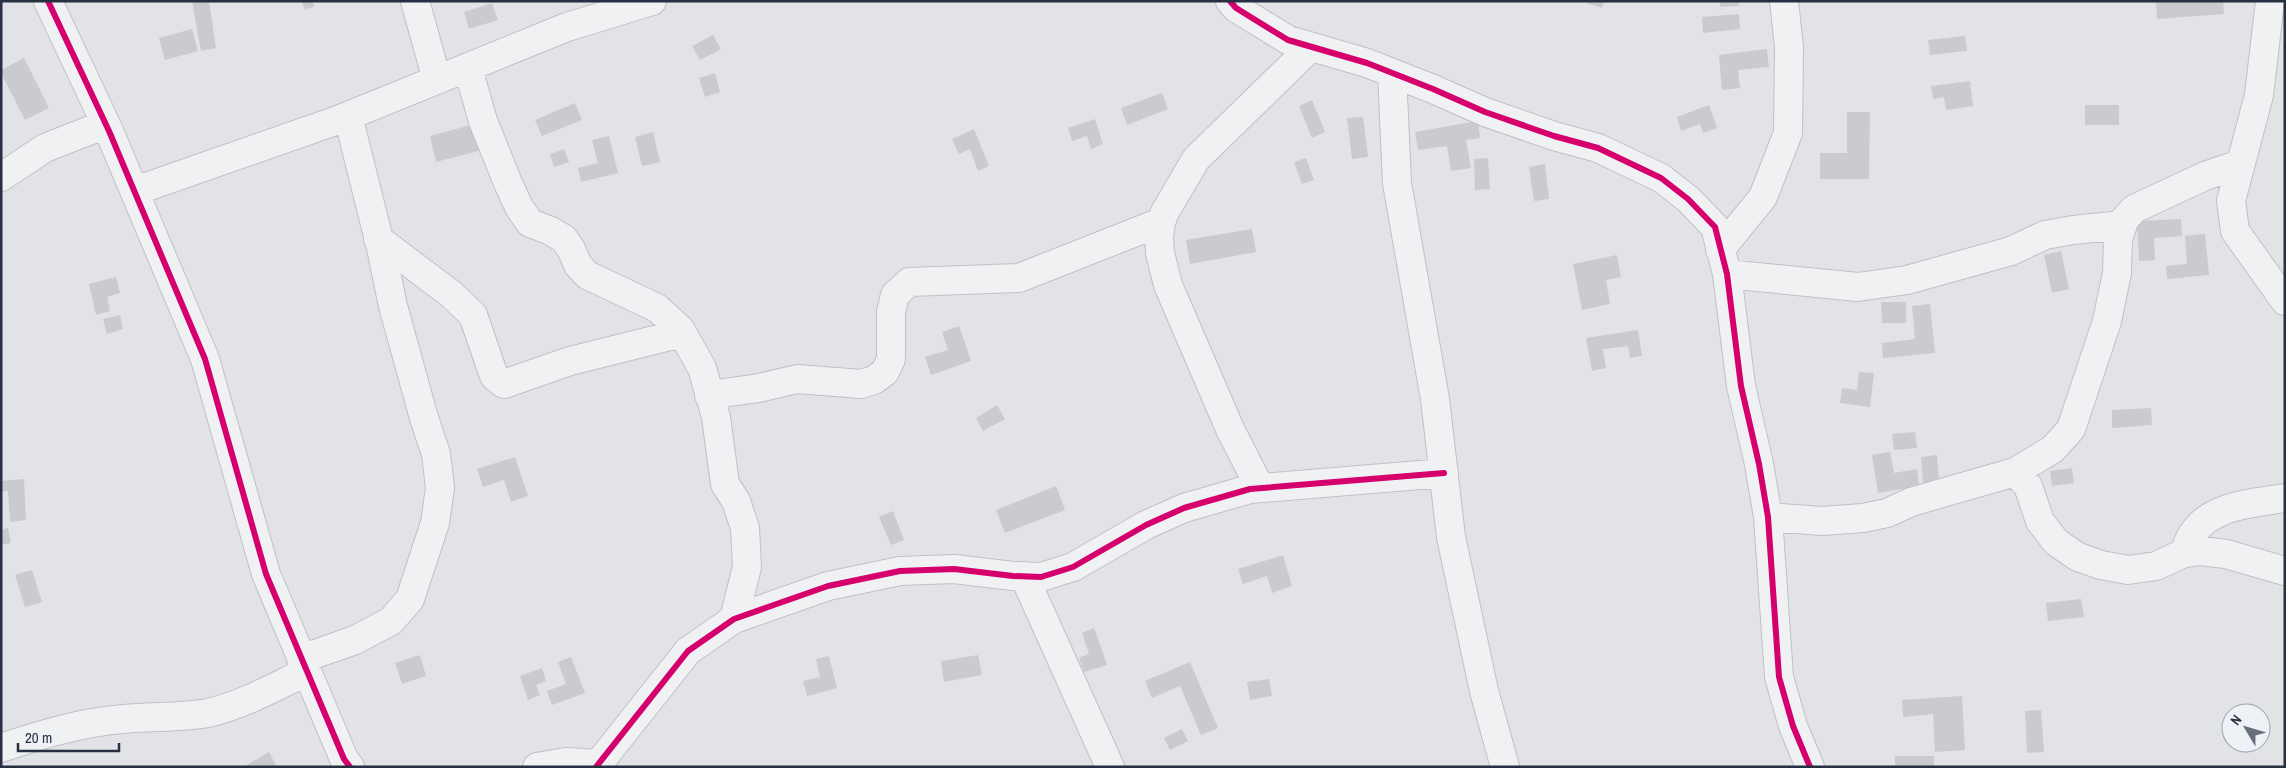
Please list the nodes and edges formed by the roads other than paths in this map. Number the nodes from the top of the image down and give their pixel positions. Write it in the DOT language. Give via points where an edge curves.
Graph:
graph roads {
  1 [pos="48,1"];
  2 [pos="415,1"];
  3 [pos="652,1"];
  4 [pos="1230,1"];
  5 [pos="1784,1"];
  6 [pos="2270,1"];
  7 [pos="2276,41"];
  8 [pos="1311,47"];
  9 [pos="468,68"];
  10 [pos="1392,73"];
  11 [pos="437,80"];
  12 [pos="348,116"];
  13 [pos="106,124"];
  14 [pos="2240,164"];
  15 [pos="3,169"];
  16 [pos="135,191"];
  17 [pos="1161,222"];
  18 [pos="2123,226"];
  19 [pos="378,239"];
  20 [pos="1724,262"];
  21 [pos="2285,301"];
  22 [pos="682,333"];
  23 [pos="709,394"];
  24 [pos="2015,472"];
  25 [pos="1444,473"];
  26 [pos="1260,488"];
  27 [pos="2285,498"];
  28 [pos="1768,517"];
  29 [pos="2184,553"];
  30 [pos="2285,571"];
  31 [pos="1024,576"];
  32 [pos="734,619"];
  33 [pos="303,665"];
  34 [pos="1,748"];
  35 [pos="597,765"];
  36 [pos="350,767"];
  37 [pos="537,767"];
  38 [pos="1110,767"];
  39 [pos="1505,767"];
  40 [pos="1810,767"];
  1 -- 13 [label="street"];
  2 -- 11 [label="street"];
  3 -- 9 [label="street" via="567,27"];
  4 -- 8 [label="street" via="1288,40"];
  5 -- 20 [label="street" via="1788,47 1788,133 1763,197"];
  6 -- 7 [label="street"];
  7 -- 14 [label="street"];
  8 -- 10 [label="street"];
  8 -- 17 [label="street" via="1196,159"];
  9 -- 11 [label="street"];
  9 -- 22 [label="street" via="508,183 530,223 564,239 578,265 588,275 657,308"];
  10 -- 20 [label="street" via="1485,112 1598,148 1661,178 1688,199 1715,227"];
  10 -- 25 [label="street" via="1397,183 1435,399"];
  11 -- 12 [label="street"];
  12 -- 16 [label="street"];
  12 -- 19 [label="street"];
  13 -- 15 [label="street"];
  13 -- 16 [label="street"];
  14 -- 18 [label="street" via="2205,176 2134,209"];
  14 -- 21 [label="street" via="2231,201 2236,230"];
  16 -- 33 [label="street" via="205,359 266,574"];
  17 -- 23 [label="street" via="1019,278 909,282 895,295 891,312 891,359 885,372 874,380 861,384 797,379"];
  17 -- 26 [label="street" via="1160,253 1168,285 1230,429"];
  18 -- 20 [label="street" via="2044,235 2011,251 1907,280 1858,287"];
  18 -- 24 [label="street" via="2118,240 2117,273 2107,321 2071,429 2053,449"];
  19 -- 22 [label="street" via="451,294 473,315 494,376 504,384 570,361"];
  19 -- 33 [label="street" via="393,306 436,454 440,488 434,523 410,599 391,621"];
  20 -- 28 [label="street" via="1741,386 1760,464"];
  22 -- 23 [label="street" via="702,368"];
  23 -- 32 [label="street" via="716,417 724,484 736,501 745,528 747,567"];
  24 -- 28 [label="street" via="1863,518 1822,521"];
  24 -- 29 [label="street" via="2028,486 2040,521 2056,542 2078,558 2128,570 2156,566"];
  25 -- 26 [label="street"];
  25 -- 39 [label="street" via="1451,538 1484,691"];
  26 -- 31 [label="street" via="1184,508 1146,524 1073,567 1041,577"];
  27 -- 29 [label="street" via="2223,510 2206,519 2192,535"];
  28 -- 40 [label="street" via="1779,677 1793,726"];
  29 -- 30 [label="street" via="2226,554"];
  31 -- 32 [label="street" via="954,569 900,571 828,586"];
  31 -- 38 [label="street"];
  32 -- 35 [label="street" via="688,651"];
  33 -- 34 [label="street" via="234,706 207,713 122,719 60,730"];
  33 -- 36 [label="street"];
  35 -- 37 [label="street" via="566,762"];
}
